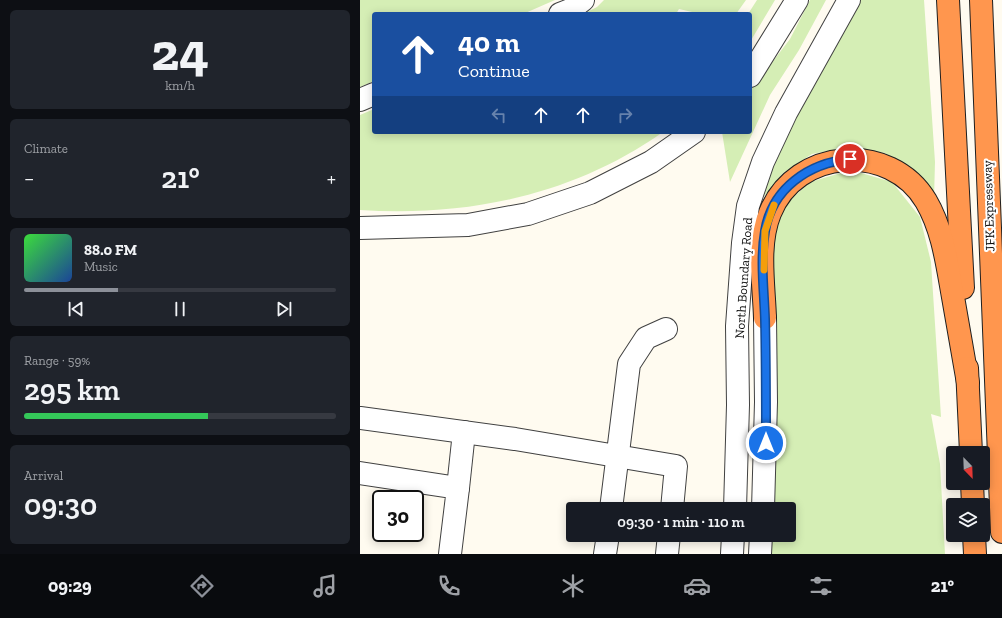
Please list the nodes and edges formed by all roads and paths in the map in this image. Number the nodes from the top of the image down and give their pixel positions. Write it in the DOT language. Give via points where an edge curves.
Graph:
graph roads {
  1 [pos="583,0"];
  2 [pos="797,0"];
  3 [pos="849,0"];
  4 [pos="948,0"];
  5 [pos="981,0"];
  6 [pos="565,12"];
  7 [pos="752,73"];
  8 [pos="372,95"];
  9 [pos="360,100"];
  10 [pos="691,134"];
  11 [pos="360,228"];
  12 [pos="765,318"];
  13 [pos="666,329"];
  14 [pos="968,383"];
  15 [pos="360,418"];
  16 [pos="1002,430"];
  17 [pos="464,432"];
  18 [pos="971,446"];
  19 [pos="618,456"];
  20 [pos="1000,465"];
  21 [pos="360,473"];
  22 [pos="458,488"];
  23 [pos="612,502"];
  24 [pos="673,502"];
  25 [pos="735,502"];
  26 [pos="763,502"];
  27 [pos="1002,532"];
  28 [pos="607,542"];
  29 [pos="668,542"];
  30 [pos="733,542"];
  31 [pos="761,542"];
  32 [pos="974,542"];
  33 [pos="450,554"];
  34 [pos="605,554"];
  35 [pos="667,554"];
  36 [pos="732,554"];
  37 [pos="760,554"];
  38 [pos="975,554"];
  1 -- 6 [label="street"];
  2 -- 7 [label="street"];
  3 -- 25 [label="street, North Boundary Road" via="786,113 763,162 748,206 737,326"];
  4 -- 14 [label="highway"];
  5 -- 20 [label="highway, JFK Expressway"];
  8 -- 9 [label="street"];
  10 -- 11 [label="street" via="651,162 590,193 528,214 468,225"];
  12 -- 14 [label="highway" via="765,231 770,212 782,193 798,177 826,163 850,159 887,167 898,172 918,190 936,223 945,250"];
  12 -- 26 [label="street, North Boundary Road"];
  13 -- 19 [label="street" via="646,338 629,364"];
  14 -- 18 [label="highway"];
  15 -- 17 [label="street"];
  16 -- 20 [label="highway"];
  17 -- 19 [label="street"];
  17 -- 22 [label="street"];
  19 -- 23 [label="street"];
  19 -- 24 [label="street" via="676,466"];
  20 -- 27 [label="highway, JFK Expressway"];
  21 -- 22 [label="street"];
  22 -- 33 [label="street"];
  28 -- 34 [label="street"];
  29 -- 35 [label="street"];
  30 -- 36 [label="street"];
  31 -- 37 [label="street"];
  32 -- 38 [label="highway"];
}
